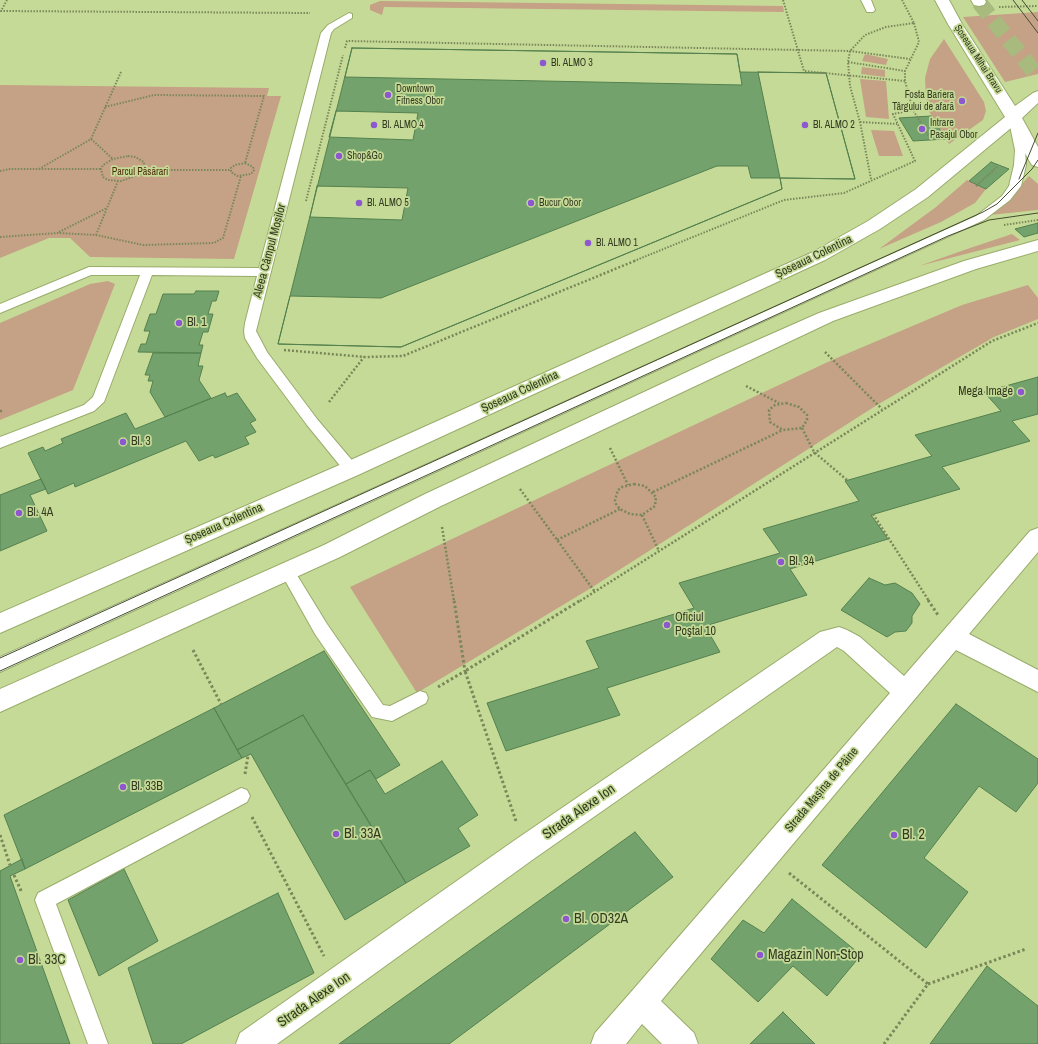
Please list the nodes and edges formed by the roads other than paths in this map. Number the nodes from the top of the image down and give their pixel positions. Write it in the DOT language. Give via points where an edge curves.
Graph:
graph roads {
  1 [pos="866,0"];
  2 [pos="942,0"];
  3 [pos="870,10"];
  4 [pos="349,16"];
  5 [pos="1038,96"];
  6 [pos="1013,118"];
  7 [pos="1038,162"];
  8 [pos="1038,245"];
  9 [pos="1038,259"];
  10 [pos="970,265"];
  11 [pos="146,272"];
  12 [pos="265,272"];
  13 [pos="0,309"];
  14 [pos="0,443"];
  15 [pos="351,469"];
  16 [pos="1038,537"];
  17 [pos="287,571"];
  18 [pos="0,623"];
  19 [pos="953,637"];
  20 [pos="0,665"];
  21 [pos="1038,682"];
  22 [pos="905,692"];
  23 [pos="420,698"];
  24 [pos="0,701"];
  25 [pos="241,796"];
  26 [pos="641,1002"];
  27 [pos="98,1044"];
  28 [pos="251,1044"];
  29 [pos="606,1044"];
  30 [pos="683,1044"];
  1 -- 3 [label="lane"];
  2 -- 6 [label="main road, Șoseaua Mihai Bravu"];
  4 -- 12 [label="lane, Aleea Câmpul Moșilor" via="331,26 326,32"];
  5 -- 6 [label="main road, Șoseaua Colentina"];
  6 -- 7 [label="main road, Șoseaua Mihai Bravu"];
  6 -- 15 [label="main road, Șoseaua Colentina" via="922,193 846,242"];
  6 -- 20 [label="lane" via="1020,150 1020,165 1015,186 1006,198 980,218"];
  8 -- 10 [label="main road"];
  9 -- 10 [label="main road"];
  10 -- 17 [label="main road" via="855,306 724,362"];
  11 -- 12 [label="lane"];
  11 -- 13 [label="lane" via="89,271"];
  11 -- 14 [label="lane" via="99,399 89,408"];
  12 -- 15 [label="lane, Aleea Câmpul Moșilor" via="251,322 252,338 312,422"];
  15 -- 18 [label="main road, Șoseaua Colentina"];
  16 -- 19 [label="main road, Strada Mașina de Pâine"];
  17 -- 23 [label="lane" via="321,630 378,712 392,714"];
  17 -- 24 [label="main road"];
  19 -- 21 [label="main road"];
  19 -- 22 [label="main road, Strada Mașina de Pâine"];
  22 -- 26 [label="main road, Strada Mașina de Pâine"];
  22 -- 28 [label="main road, Strada Alexe Ion" via="852,644 839,637 828,639 525,849"];
  25 -- 27 [label="lane" via="45,900"];
  26 -- 29 [label="main road, Strada Mașina de Pâine"];
  26 -- 30 [label="main road"];
}
